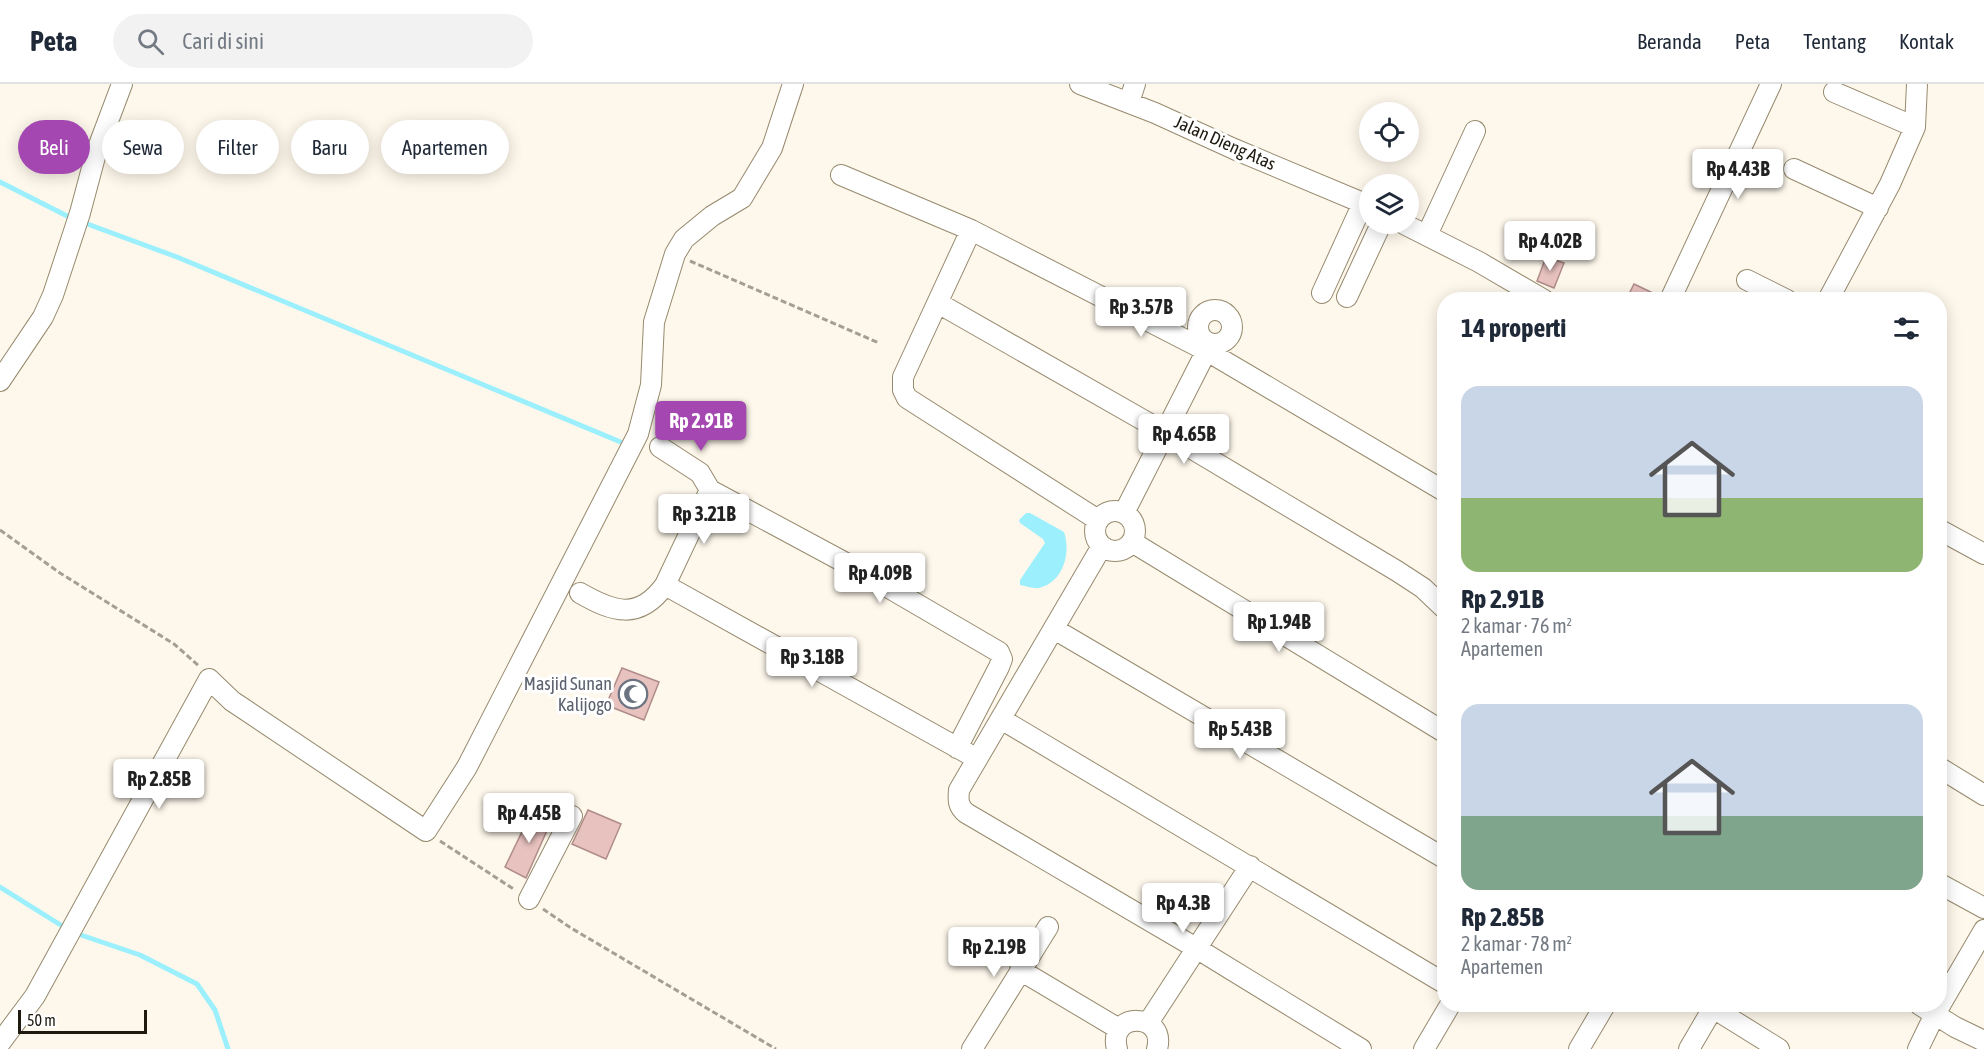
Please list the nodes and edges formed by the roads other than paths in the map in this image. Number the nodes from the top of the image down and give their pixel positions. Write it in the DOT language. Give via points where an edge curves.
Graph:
graph roads {
  1 [pos="122,84"];
  2 [pos="793,84"];
  3 [pos="1080,84"];
  4 [pos="1771,84"];
  5 [pos="1917,84"];
  6 [pos="1834,92"];
  7 [pos="1132,93"];
  8 [pos="1915,127"];
  9 [pos="1475,131"];
  10 [pos="1794,169"];
  11 [pos="841,175"];
  12 [pos="1359,202"];
  13 [pos="1878,208"];
  14 [pos="1359,219"];
  15 [pos="971,230"];
  16 [pos="1419,231"];
  17 [pos="1376,234"];
  18 [pos="1427,235"];
  19 [pos="1747,280"];
  20 [pos="1530,292"];
  21 [pos="1674,292"];
  22 [pos="1771,292"];
  23 [pos="1832,292"];
  24 [pos="1322,293"];
  25 [pos="1347,297"];
  26 [pos="938,303"];
  27 [pos="1209,347"];
  28 [pos="0,381"];
  29 [pos="1164,432"];
  30 [pos="660,447"];
  31 [pos="1437,487"];
  32 [pos="710,490"];
  33 [pos="1124,513"];
  34 [pos="1098,520"];
  35 [pos="1947,534"];
  36 [pos="1132,542"];
  37 [pos="1101,546"];
  38 [pos="1984,554"];
  39 [pos="664,585"];
  40 [pos="580,593"];
  41 [pos="1437,601"];
  42 [pos="1054,629"];
  43 [pos="1001,719"];
  44 [pos="1437,728"];
  45 [pos="957,748"];
  46 [pos="977,759"];
  47 [pos="1947,772"];
  48 [pos="1984,795"];
  49 [pos="572,816"];
  50 [pos="1437,854"];
  51 [pos="1250,866"];
  52 [pos="1947,888"];
  53 [pos="529,899"];
  54 [pos="1984,909"];
  55 [pos="1048,927"];
  56 [pos="1984,930"];
  57 [pos="1196,948"];
  58 [pos="1020,970"];
  59 [pos="1437,979"];
  60 [pos="1947,982"];
  61 [pos="1446,1012"];
  62 [pos="1601,1012"];
  63 [pos="1707,1012"];
  64 [pos="1720,1012"];
  65 [pos="1927,1012"];
  66 [pos="1932,1012"];
  67 [pos="1148,1023"];
  68 [pos="1119,1029"];
  69 [pos="1984,1041"];
  70 [pos="0,1043"];
  71 [pos="972,1049"];
  72 [pos="1117,1049"];
  73 [pos="1157,1049"];
  74 [pos="1361,1049"];
  75 [pos="1424,1049"];
  76 [pos="1579,1049"];
  77 [pos="1689,1049"];
  78 [pos="1779,1049"];
  79 [pos="1918,1049"];
  1 -- 28 [label="street" via="96,153 53,295"];
  2 -- 70 [label="street" via="772,148 742,198 684,239 675,254 654,322 651,385 638,434 467,767 426,831 232,701 209,679 35,996"];
  3 -- 7 [label="street, Jalan Dieng Atas"];
  4 -- 21 [label="street"];
  5 -- 8 [label="street"];
  6 -- 8 [label="street"];
  7 -- 12 [label="street, Jalan Dieng Atas"];
  8 -- 13 [label="street"];
  9 -- 18 [label="street"];
  10 -- 13 [label="street"];
  11 -- 15 [label="street"];
  13 -- 23 [label="street"];
  14 -- 24 [label="street"];
  15 -- 26 [label="street"];
  15 -- 27 [label="street"];
  16 -- 18 [label="street"];
  17 -- 25 [label="street"];
  18 -- 20 [label="street"];
  19 -- 22 [label="street"];
  26 -- 29 [label="street"];
  26 -- 34 [label="street" via="903,377 907,398"];
  27 -- 29 [label="street"];
  27 -- 31 [label="street"];
  29 -- 33 [label="street"];
  29 -- 41 [label="street" via="1423,588"];
  30 -- 32 [label="street" via="699,473"];
  32 -- 39 [label="street"];
  32 -- 45 [label="street" via="999,652 999,667"];
  33 -- 34 [label="street" via="1107,513"];
  33 -- 36 [label="street" via="1135,529"];
  34 -- 37 [label="street" via="1095,537"];
  35 -- 38 [label="street"];
  36 -- 37 [label="street" via="1114,552"];
  36 -- 44 [label="street"];
  37 -- 42 [label="street"];
  39 -- 40 [label="street" via="642,607 627,610 614,609"];
  39 -- 45 [label="street"];
  42 -- 43 [label="street"];
  42 -- 50 [label="street"];
  43 -- 46 [label="street"];
  43 -- 51 [label="street"];
  45 -- 46 [label="street"];
  46 -- 57 [label="street" via="959,790 960,807 966,813"];
  47 -- 48 [label="street"];
  49 -- 53 [label="street"];
  51 -- 57 [label="street"];
  51 -- 59 [label="street"];
  52 -- 54 [label="street"];
  55 -- 58 [label="street"];
  56 -- 60 [label="street"];
  57 -- 67 [label="street"];
  57 -- 74 [label="street"];
  58 -- 68 [label="street"];
  58 -- 71 [label="street"];
  61 -- 75 [label="street"];
  62 -- 76 [label="street"];
  63 -- 77 [label="street"];
  64 -- 78 [label="street"];
  65 -- 79 [label="street"];
  66 -- 69 [label="street"];
  67 -- 68 [label="street" via="1136,1020"];
  67 -- 73 [label="street" via="1156,1033"];
  68 -- 72 [label="street"];
}
